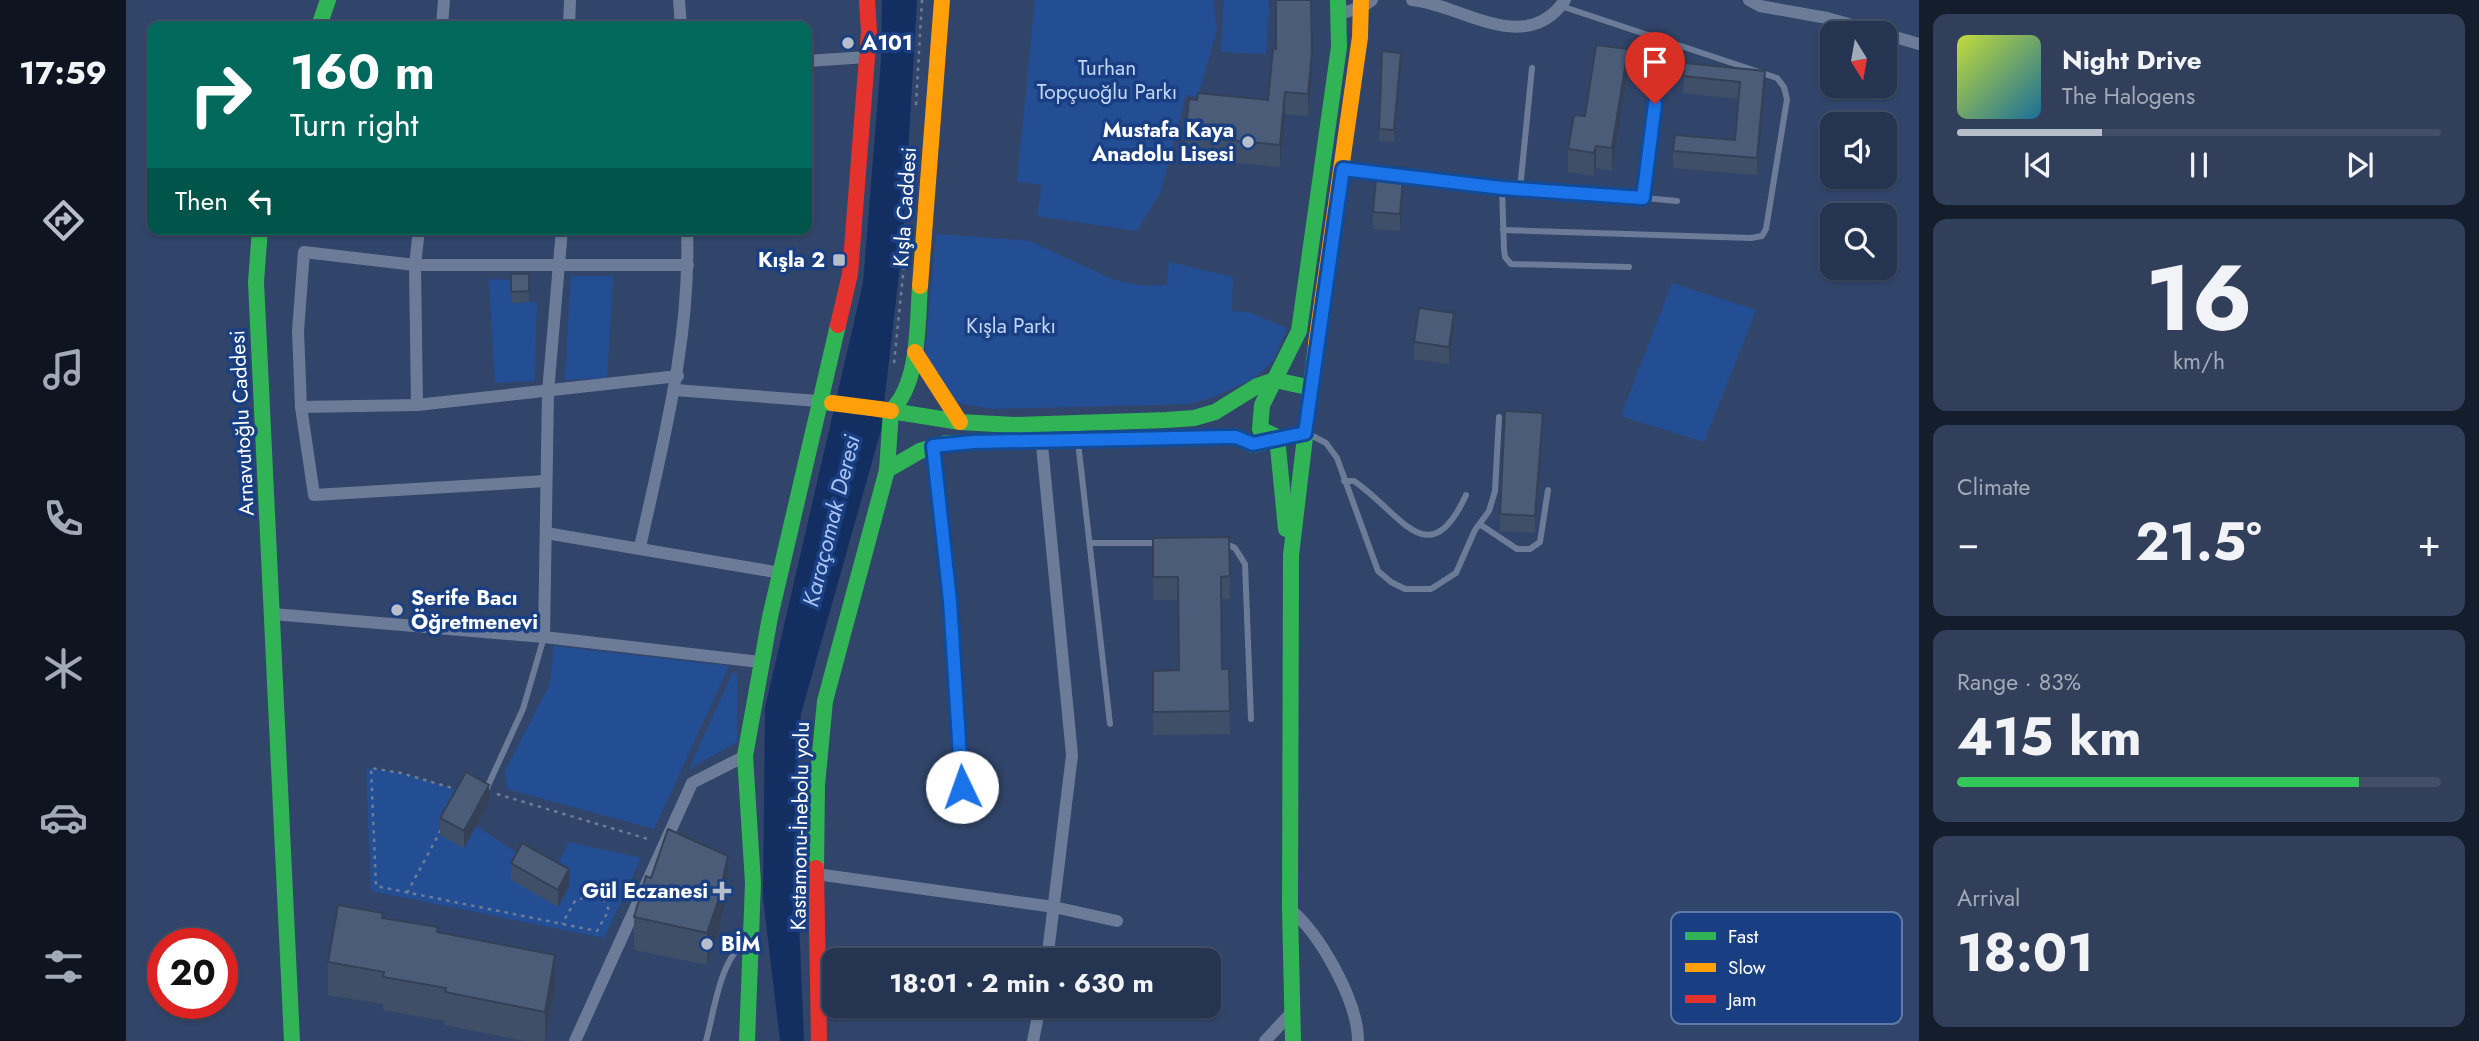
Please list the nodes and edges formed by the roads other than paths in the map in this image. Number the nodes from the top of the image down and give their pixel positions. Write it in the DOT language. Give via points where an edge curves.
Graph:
graph roads {
  1 [pos="328,0"];
  2 [pos="444,0"];
  3 [pos="570,0"];
  4 [pos="679,0"];
  5 [pos="867,0"];
  6 [pos="942,0"];
  7 [pos="1412,0"];
  8 [pos="1749,0"];
  9 [pos="1365,2"];
  10 [pos="1563,3"];
  11 [pos="1338,7"];
  12 [pos="321,21"];
  13 [pos="442,21"];
  14 [pos="569,21"];
  15 [pos="681,21"];
  16 [pos="1838,21"];
  17 [pos="1897,38"];
  18 [pos="1919,44"];
  19 [pos="867,57"];
  20 [pos="812,61"];
  21 [pos="1532,68"];
  22 [pos="1658,81"];
  23 [pos="1324,166"];
  24 [pos="1343,169"];
  25 [pos="1502,188"];
  26 [pos="1520,189"];
  27 [pos="1643,198"];
  28 [pos="1677,201"];
  29 [pos="1503,230"];
  30 [pos="260,235"];
  31 [pos="418,235"];
  32 [pos="562,235"];
  33 [pos="687,235"];
  34 [pos="561,264"];
  35 [pos="415,265"];
  36 [pos="688,265"];
  37 [pos="1629,267"];
  38 [pos="915,352"];
  39 [pos="678,376"];
  40 [pos="1275,380"];
  41 [pos="1312,388"];
  42 [pos="675,390"];
  43 [pos="548,392"];
  44 [pos="826,402"];
  45 [pos="417,405"];
  46 [pos="301,407"];
  47 [pos="885,410"];
  48 [pos="1499,417"];
  49 [pos="961,422"];
  50 [pos="1040,424"];
  51 [pos="1305,433"];
  52 [pos="1277,437"];
  53 [pos="1077,440"];
  54 [pos="1041,442"];
  55 [pos="933,446"];
  56 [pos="887,470"];
  57 [pos="546,481"];
  58 [pos="1344,481"];
  59 [pos="1548,490"];
  60 [pos="1466,495"];
  61 [pos="1481,525"];
  62 [pos="546,533"];
  63 [pos="1167,542"];
  64 [pos="1218,542"];
  65 [pos="1091,543"];
  66 [pos="640,547"];
  67 [pos="1291,555"];
  68 [pos="781,573"];
  69 [pos="273,614"];
  70 [pos="544,637"];
  71 [pos="760,662"];
  72 [pos="1251,719"];
  73 [pos="1110,724"];
  74 [pos="745,756"];
  75 [pos="962,787"];
  76 [pos="486,790"];
  77 [pos="816,874"];
  78 [pos="1054,907"];
  79 [pos="1290,909"];
  80 [pos="1117,921"];
  81 [pos="749,941"];
  82 [pos="1049,948"];
  83 [pos="749,989"];
  84 [pos="1293,1011"];
  85 [pos="1038,1018"];
  86 [pos="292,1041"];
  87 [pos="575,1041"];
  88 [pos="706,1041"];
  89 [pos="747,1041"];
  90 [pos="754,1041"];
  91 [pos="819,1041"];
  92 [pos="1033,1041"];
  93 [pos="1265,1041"];
  94 [pos="1293,1041"];
  95 [pos="1358,1041"];
  1 -- 12 [label="main road"];
  2 -- 13 [label="street"];
  3 -- 14 [label="street"];
  4 -- 15 [label="street"];
  5 -- 19 [label="main road"];
  6 -- 38 [label="main road, Kışla Caddesi"];
  7 -- 10 [label="street" via="1497,27 1542,19"];
  8 -- 16 [label="street"];
  9 -- 11 [label="street"];
  9 -- 24 [label="main road"];
  10 -- 29 [label="lane" via="1777,78 1787,99 1769,219 1762,236 1751,238"];
  11 -- 23 [label="main road" via="1339,47"];
  17 -- 18 [label="street"];
  19 -- 20 [label="street"];
  19 -- 44 [label="main road" via="850,274"];
  21 -- 26 [label="lane"];
  22 -- 27 [label="lane"];
  23 -- 24 [label="lane"];
  23 -- 40 [label="main road" via="1299,331"];
  24 -- 25 [label="lane"];
  24 -- 41 [label="main road"];
  25 -- 26 [label="lane"];
  25 -- 29 [label="lane"];
  26 -- 27 [label="lane"];
  27 -- 28 [label="lane"];
  29 -- 37 [label="lane" via="1505,257 1511,264"];
  30 -- 69 [label="main road, Arnavutoğlu Caddesi" via="256,282"];
  31 -- 35 [label="street"];
  32 -- 34 [label="street"];
  33 -- 36 [label="street"];
  34 -- 35 [label="street"];
  34 -- 36 [label="street"];
  34 -- 43 [label="street"];
  35 -- 45 [label="street"];
  35 -- 46 [label="street" via="304,253 298,331"];
  36 -- 39 [label="street"];
  38 -- 47 [label="main road, Kışla Caddesi" via="902,400"];
  38 -- 49 [label="main road"];
  39 -- 42 [label="street"];
  39 -- 43 [label="street"];
  40 -- 41 [label="main road"];
  40 -- 50 [label="main road" via="1194,418"];
  40 -- 52 [label="main road" via="1262,405 1260,429"];
  41 -- 51 [label="main road"];
  42 -- 44 [label="street"];
  42 -- 66 [label="street"];
  43 -- 45 [label="street"];
  43 -- 57 [label="street"];
  44 -- 47 [label="main road"];
  44 -- 68 [label="main road"];
  45 -- 46 [label="street"];
  46 -- 57 [label="street" via="314,495"];
  47 -- 49 [label="main road"];
  47 -- 56 [label="main road, Kastamonu-İnebolu yolu"];
  48 -- 61 [label="lane" via="1495,491"];
  49 -- 50 [label="main road"];
  50 -- 54 [label="street"];
  51 -- 52 [label="main road"];
  51 -- 58 [label="lane" via="1326,443 1337,458"];
  51 -- 67 [label="main road"];
  52 -- 53 [label="main road" via="1253,444 1236,437"];
  52 -- 67 [label="main road"];
  53 -- 54 [label="main road"];
  53 -- 65 [label="lane"];
  54 -- 55 [label="main road"];
  54 -- 78 [label="street" via="1072,755"];
  55 -- 56 [label="main road"];
  55 -- 75 [label="lane" via="950,601"];
  56 -- 77 [label="main road, Kastamonu-İnebolu yolu" via="825,701 819,740"];
  57 -- 62 [label="street"];
  58 -- 60 [label="lane" via="1354,481 1407,527 1425,535 1450,527"];
  58 -- 61 [label="lane" via="1374,563 1384,577 1405,589 1431,589 1449,580 1462,565"];
  59 -- 61 [label="lane" via="1536,546 1517,549"];
  62 -- 66 [label="street"];
  62 -- 70 [label="street"];
  63 -- 65 [label="lane"];
  64 -- 72 [label="lane" via="1236,548 1245,564"];
  65 -- 73 [label="lane"];
  66 -- 68 [label="street"];
  67 -- 79 [label="main road"];
  68 -- 71 [label="main road"];
  69 -- 70 [label="street"];
  69 -- 86 [label="main road, Arnavutoğlu Caddesi"];
  70 -- 71 [label="street"];
  70 -- 76 [label="lane" via="523,709"];
  71 -- 74 [label="main road"];
  74 -- 81 [label="main road" via="753,883"];
  74 -- 87 [label="street" via="692,783"];
  77 -- 78 [label="street"];
  77 -- 91 [label="main road, Kastamonu-İnebolu yolu"];
  78 -- 80 [label="street"];
  78 -- 82 [label="street"];
  79 -- 84 [label="main road"];
  79 -- 95 [label="street" via="1306,922 1327,954"];
  81 -- 83 [label="main road"];
  81 -- 88 [label="lane" via="727,961"];
  83 -- 89 [label="main road"];
  83 -- 90 [label="main road"];
  84 -- 93 [label="street"];
  84 -- 94 [label="main road"];
  85 -- 92 [label="street"];
}
